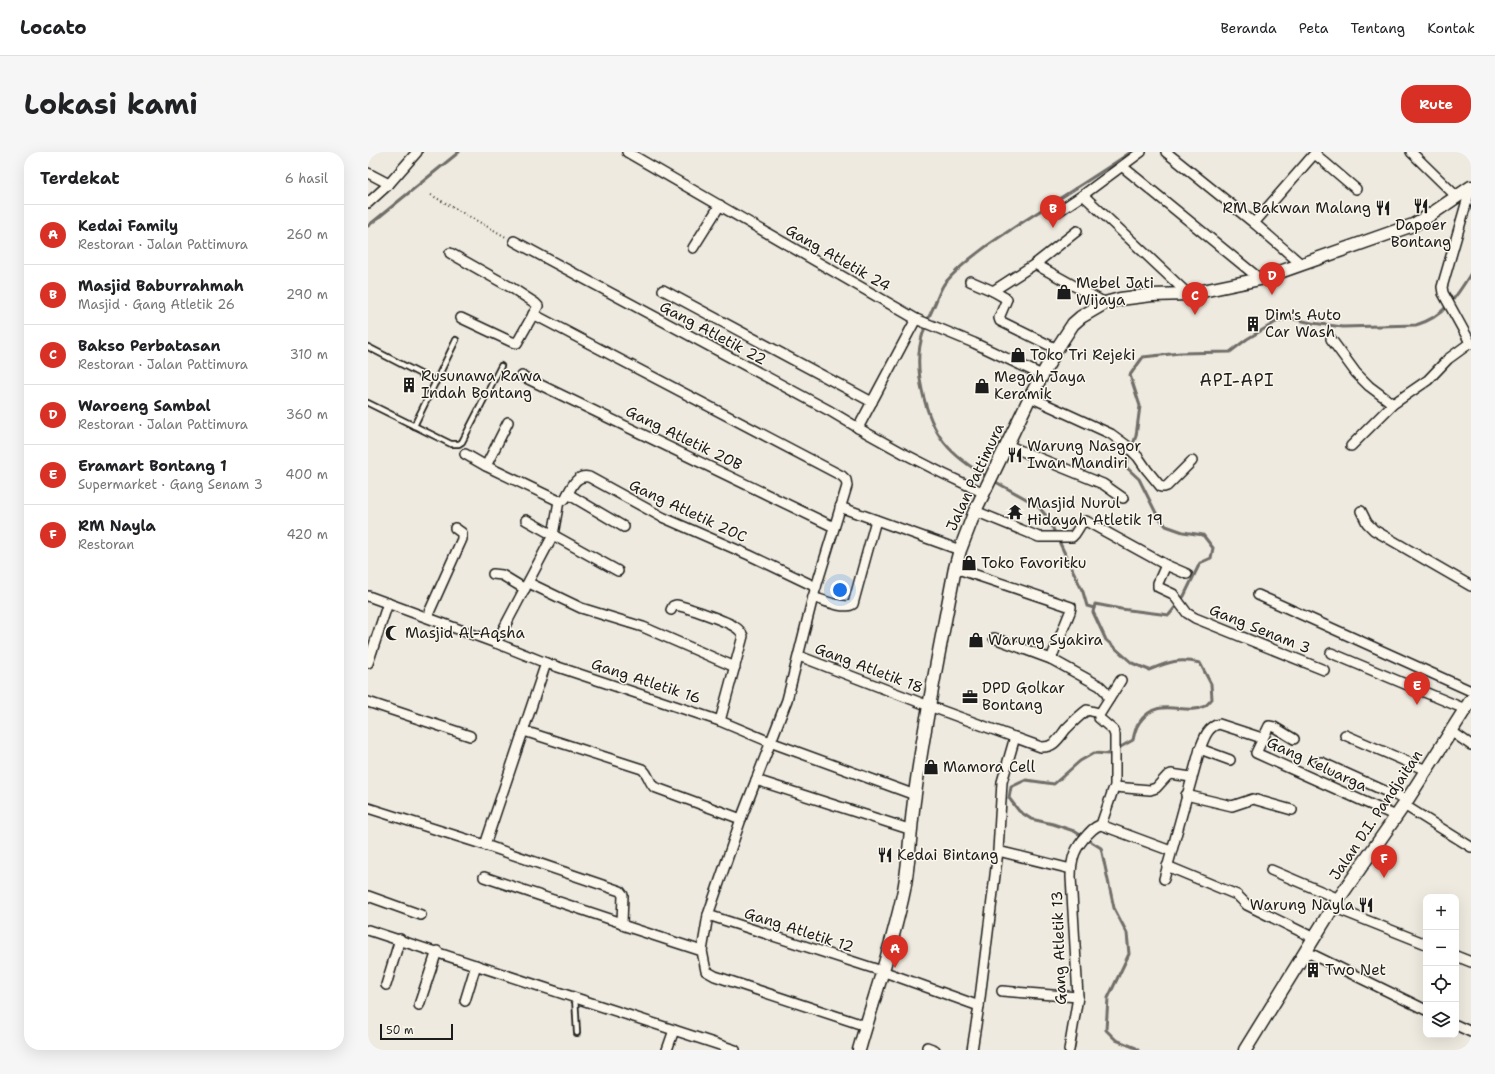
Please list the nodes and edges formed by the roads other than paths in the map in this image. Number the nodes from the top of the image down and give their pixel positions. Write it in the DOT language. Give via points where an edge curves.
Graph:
graph roads {
  1 [pos="417,152"];
  2 [pos="627,152"];
  3 [pos="1142,152"];
  4 [pos="1166,152"];
  5 [pos="1411,152"];
  6 [pos="1315,153"];
  7 [pos="1123,167"];
  8 [pos="368,173"];
  9 [pos="389,184"];
  10 [pos="1471,187"];
  11 [pos="1356,189"];
  12 [pos="1083,195"];
  13 [pos="1457,197"];
  14 [pos="368,203"];
  15 [pos="720,205"];
  16 [pos="1059,211"];
  17 [pos="1254,223"];
  18 [pos="1077,231"];
  19 [pos="514,241"];
  20 [pos="693,248"];
  21 [pos="450,253"];
  22 [pos="1035,264"];
  23 [pos="1301,264"];
  24 [pos="1260,279"];
  25 [pos="970,281"];
  26 [pos="663,290"];
  27 [pos="994,291"];
  28 [pos="1188,294"];
  29 [pos="1105,303"];
  30 [pos="533,314"];
  31 [pos="461,318"];
  32 [pos="921,321"];
  33 [pos="1331,339"];
  34 [pos="456,340"];
  35 [pos="1470,344"];
  36 [pos="368,347"];
  37 [pos="1057,349"];
  38 [pos="502,366"];
  39 [pos="1042,375"];
  40 [pos="522,376"];
  41 [pos="436,382"];
  42 [pos="1030,397"];
  43 [pos="872,402"];
  44 [pos="368,403"];
  45 [pos="1393,404"];
  46 [pos="508,422"];
  47 [pos="414,426"];
  48 [pos="858,428"];
  49 [pos="1007,445"];
  50 [pos="1351,446"];
  51 [pos="465,454"];
  52 [pos="1192,461"];
  53 [pos="486,466"];
  54 [pos="988,484"];
  55 [pos="568,494"];
  56 [pos="1123,498"];
  57 [pos="559,501"];
  58 [pos="840,507"];
  59 [pos="975,511"];
  60 [pos="1361,511"];
  61 [pos="526,520"];
  62 [pos="876,520"];
  63 [pos="834,526"];
  64 [pos="624,527"];
  65 [pos="455,528"];
  66 [pos="554,535"];
  67 [pos="960,550"];
  68 [pos="1166,565"];
  69 [pos="955,568"];
  70 [pos="618,571"];
  71 [pos="493,574"];
  72 [pos="1187,574"];
  73 [pos="527,586"];
  74 [pos="816,586"];
  75 [pos="1471,586"];
  76 [pos="1258,595"];
  77 [pos="368,596"];
  78 [pos="813,597"];
  79 [pos="388,603"];
  80 [pos="671,610"];
  81 [pos="427,617"];
  82 [pos="994,638"];
  83 [pos="496,643"];
  84 [pos="1331,653"];
  85 [pos="799,656"];
  86 [pos="1051,659"];
  87 [pos="368,663"];
  88 [pos="546,663"];
  89 [pos="735,667"];
  90 [pos="1324,670"];
  91 [pos="1121,680"];
  92 [pos="1471,691"];
  93 [pos="1108,700"];
  94 [pos="368,702"];
  95 [pos="1468,704"];
  96 [pos="929,706"];
  97 [pos="1099,713"];
  98 [pos="720,721"];
  99 [pos="524,731"];
  100 [pos="1451,732"];
  101 [pos="1345,735"];
  102 [pos="470,736"];
  103 [pos="1015,737"];
  104 [pos="1262,738"];
  105 [pos="1294,739"];
  106 [pos="770,742"];
  107 [pos="1471,745"];
  108 [pos="1200,749"];
  109 [pos="1230,760"];
  110 [pos="1321,762"];
  111 [pos="1426,770"];
  112 [pos="1191,777"];
  113 [pos="756,780"];
  114 [pos="1115,787"];
  115 [pos="914,795"];
  116 [pos="1186,795"];
  117 [pos="1405,802"];
  118 [pos="368,808"];
  119 [pos="1292,810"];
  120 [pos="1396,816"];
  121 [pos="741,819"];
  122 [pos="1097,827"];
  123 [pos="912,830"];
  124 [pos="485,846"];
  125 [pos="1471,847"];
  126 [pos="998,851"];
  127 [pos="1171,851"];
  128 [pos="1167,866"];
  129 [pos="1071,869"];
  130 [pos="1271,870"];
  131 [pos="484,877"];
  132 [pos="1164,879"];
  133 [pos="368,896"];
  134 [pos="1336,903"];
  135 [pos="422,915"];
  136 [pos="708,915"];
  137 [pos="622,923"];
  138 [pos="368,930"];
  139 [pos="1314,938"];
  140 [pos="400,939"];
  141 [pos="1423,943"];
  142 [pos="437,951"];
  143 [pos="702,951"];
  144 [pos="1306,951"];
  145 [pos="1459,957"];
  146 [pos="1471,962"];
  147 [pos="476,964"];
  148 [pos="882,971"];
  149 [pos="386,985"];
  150 [pos="1002,991"];
  151 [pos="575,997"];
  152 [pos="1078,997"];
  153 [pos="465,1000"];
  154 [pos="419,1005"];
  155 [pos="979,1006"];
  156 [pos="1423,1009"];
  157 [pos="866,1026"];
  158 [pos="1459,1026"];
  159 [pos="674,1030"];
  160 [pos="1471,1032"];
  161 [pos="577,1033"];
  162 [pos="667,1050"];
  163 [pos="735,1050"];
  164 [pos="860,1050"];
  165 [pos="972,1050"];
  166 [pos="1069,1050"];
  167 [pos="1245,1050"];
  1 -- 9 [label="street"];
  2 -- 15 [label="street, Gang Atletik 24"];
  3 -- 7 [label="street"];
  4 -- 17 [label="street"];
  5 -- 13 [label="street"];
  6 -- 11 [label="street"];
  6 -- 17 [label="street"];
  7 -- 12 [label="street"];
  7 -- 24 [label="street"];
  8 -- 9 [label="street"];
  9 -- 14 [label="street"];
  10 -- 13 [label="street, Jalan Pattimura"];
  10 -- 35 [label="street" via="1443,284 1443,293"];
  12 -- 16 [label="street"];
  12 -- 28 [label="street"];
  13 -- 23 [label="street, Jalan Pattimura" via="1413,225"];
  15 -- 20 [label="street"];
  15 -- 32 [label="street, Gang Atletik 24"];
  17 -- 23 [label="street"];
  18 -- 22 [label="street"];
  19 -- 48 [label="street, Gang Atletik 22"];
  21 -- 30 [label="street" via="537,304"];
  22 -- 27 [label="street"];
  22 -- 29 [label="street"];
  23 -- 24 [label="street, Jalan Pattimura"];
  24 -- 28 [label="street, Jalan Pattimura"];
  25 -- 27 [label="street"];
  26 -- 43 [label="street"];
  27 -- 37 [label="street" via="1007,299 1000,321"];
  28 -- 29 [label="street, Jalan Pattimura" via="1152,295"];
  29 -- 37 [label="street, Jalan Pattimura" via="1072,324"];
  30 -- 31 [label="street" via="517,343"];
  30 -- 58 [label="street" via="842,476 847,486"];
  32 -- 39 [label="street, Gang Atletik 24"];
  32 -- 43 [label="street"];
  33 -- 45 [label="street" via="1356,373"];
  34 -- 41 [label="lane"];
  35 -- 45 [label="street" via="1448,359 1428,380"];
  36 -- 41 [label="lane"];
  37 -- 39 [label="street, Jalan Pattimura"];
  38 -- 47 [label="lane" via="462,442 454,445"];
  39 -- 42 [label="street, Jalan Pattimura"];
  40 -- 63 [label="street, Gang Atletik 20B"];
  41 -- 47 [label="lane"];
  42 -- 49 [label="street, Jalan Pattimura"];
  42 -- 52 [label="street" via="1110,434 1138,457 1161,486 1170,483"];
  43 -- 48 [label="street"];
  44 -- 47 [label="lane"];
  45 -- 50 [label="street"];
  46 -- 53 [label="street"];
  48 -- 54 [label="street, Gang Atletik 22" via="941,474"];
  49 -- 54 [label="street, Jalan Pattimura"];
  49 -- 56 [label="street" via="1103,484"];
  51 -- 53 [label="street"];
  53 -- 57 [label="street"];
  54 -- 59 [label="street, Jalan Pattimura"];
  55 -- 57 [label="street, Gang Atletik 20C" via="565,499"];
  55 -- 64 [label="street"];
  55 -- 74 [label="street, Gang Atletik 20C" via="579,477 589,477 662,517"];
  57 -- 66 [label="street"];
  58 -- 62 [label="street"];
  58 -- 63 [label="street"];
  59 -- 67 [label="street, Jalan Pattimura"];
  59 -- 68 [label="street" via="1039,537 1072,537 1086,521"];
  60 -- 75 [label="street" via="1366,523 1374,530"];
  61 -- 66 [label="street"];
  62 -- 67 [label="street"];
  62 -- 78 [label="street" via="853,604 849,607 843,606"];
  63 -- 74 [label="street"];
  65 -- 81 [label="street" via="462,533 462,538"];
  66 -- 70 [label="street"];
  66 -- 73 [label="street"];
  67 -- 69 [label="street, Jalan Pattimura"];
  68 -- 72 [label="street"];
  68 -- 90 [label="street, Gang Senam 3" via="1157,586 1175,596 1195,618"];
  69 -- 86 [label="street" via="1071,607"];
  69 -- 96 [label="street, Jalan Pattimura"];
  71 -- 73 [label="street" via="502,575"];
  73 -- 83 [label="street"];
  73 -- 89 [label="street" via="581,608 643,627"];
  74 -- 78 [label="street"];
  76 -- 92 [label="street"];
  77 -- 79 [label="street, Gang Atletik 16"];
  78 -- 85 [label="street"];
  79 -- 81 [label="street, Gang Atletik 16"];
  79 -- 87 [label="street"];
  80 -- 89 [label="street" via="673,606 679,606 732,625 740,631 743,636"];
  81 -- 83 [label="street, Gang Atletik 16"];
  82 -- 86 [label="street"];
  83 -- 88 [label="street, Gang Atletik 16"];
  84 -- 95 [label="street, Gang Senam 3"];
  85 -- 96 [label="street, Gang Atletik 18"];
  85 -- 106 [label="street" via="787,700"];
  86 -- 93 [label="street" via="1100,686"];
  88 -- 98 [label="street, Gang Atletik 16"];
  88 -- 99 [label="street"];
  89 -- 98 [label="street"];
  91 -- 93 [label="street"];
  93 -- 97 [label="street"];
  94 -- 102 [label="street"];
  95 -- 100 [label="street, Jalan D.I. Pandjaitan"];
  96 -- 103 [label="street, Gang Atletik 18"];
  96 -- 115 [label="street, Jalan Pattimura"];
  97 -- 103 [label="street, Gang Atletik 18" via="1087,710 1049,747"];
  97 -- 114 [label="street" via="1099,718 1115,735"];
  98 -- 106 [label="street, Gang Atletik 16"];
  99 -- 121 [label="street" via="642,769 646,771 654,787"];
  99 -- 124 [label="street"];
  100 -- 107 [label="street"];
  100 -- 111 [label="street, Jalan D.I. Pandjaitan"];
  101 -- 111 [label="street"];
  103 -- 126 [label="street" via="1002,782"];
  104 -- 105 [label="street, Gang Keluarga" via="1268,726 1271,726"];
  104 -- 108 [label="street" via="1219,724 1207,733"];
  104 -- 120 [label="street, Gang Keluarga" via="1256,750 1257,754"];
  106 -- 113 [label="street"];
  106 -- 115 [label="street, Gang Atletik 16"];
  108 -- 109 [label="street"];
  108 -- 112 [label="street"];
  110 -- 117 [label="street"];
  111 -- 117 [label="street, Jalan D.I. Pandjaitan"];
  112 -- 114 [label="street" via="1171,774 1156,788 1150,790"];
  112 -- 116 [label="street"];
  113 -- 121 [label="street"];
  113 -- 123 [label="street"];
  114 -- 122 [label="street"];
  115 -- 123 [label="street, Jalan Pattimura"];
  116 -- 119 [label="street" via="1232,806 1252,799"];
  116 -- 127 [label="street"];
  117 -- 120 [label="street, Jalan D.I. Pandjaitan"];
  117 -- 125 [label="street"];
  118 -- 124 [label="street"];
  120 -- 134 [label="street, Jalan D.I. Pandjaitan"];
  121 -- 136 [label="street"];
  122 -- 127 [label="street"];
  122 -- 129 [label="street, Gang Atletik 13" via="1078,845"];
  123 -- 148 [label="street, Jalan Pattimura" via="900,905"];
  124 -- 137 [label="street" via="620,891 623,895"];
  126 -- 129 [label="street"];
  126 -- 155 [label="street"];
  127 -- 128 [label="street"];
  128 -- 132 [label="street"];
  128 -- 139 [label="street" via="1237,896 1247,905"];
  129 -- 152 [label="street, Gang Atletik 13"];
  130 -- 134 [label="street"];
  131 -- 137 [label="street"];
  133 -- 135 [label="street"];
  134 -- 139 [label="street, Jalan D.I. Pandjaitan"];
  134 -- 141 [label="street"];
  136 -- 143 [label="street"];
  136 -- 148 [label="street, Gang Atletik 12"];
  137 -- 143 [label="street"];
  138 -- 140 [label="street"];
  139 -- 144 [label="street, Jalan D.I. Pandjaitan"];
  140 -- 142 [label="street"];
  140 -- 149 [label="street"];
  142 -- 147 [label="street"];
  142 -- 154 [label="street"];
  143 -- 157 [label="street" via="706,971 715,976"];
  144 -- 156 [label="street"];
  144 -- 167 [label="street, Jalan D.I. Pandjaitan"];
  145 -- 146 [label="street"];
  147 -- 151 [label="street"];
  147 -- 153 [label="street"];
  148 -- 155 [label="street, Gang Atletik 12"];
  148 -- 157 [label="street, Jalan Pattimura"];
  150 -- 152 [label="street"];
  151 -- 159 [label="street"];
  151 -- 161 [label="lane"];
  152 -- 166 [label="street, Gang Atletik 13"];
  155 -- 165 [label="street"];
  157 -- 164 [label="street, Jalan Pattimura"];
  158 -- 160 [label="street"];
  159 -- 162 [label="street"];
  159 -- 163 [label="street"];
}
